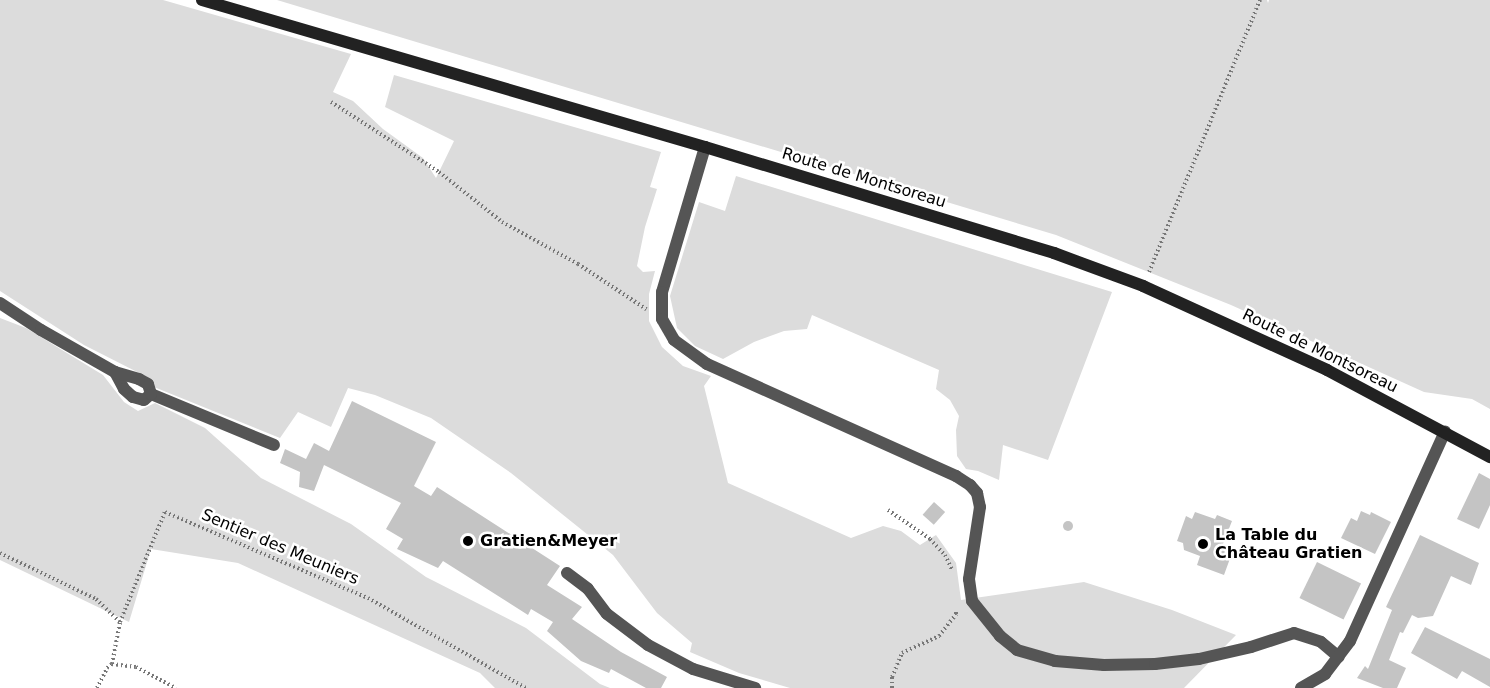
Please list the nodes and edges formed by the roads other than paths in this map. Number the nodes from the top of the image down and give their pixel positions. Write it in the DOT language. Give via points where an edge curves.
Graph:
graph roads {
  1 [pos="202,0"];
  2 [pos="705,147"];
  3 [pos="0,303"];
  4 [pos="115,372"];
  5 [pos="151,394"];
  6 [pos="1445,432"];
  7 [pos="274,445"];
  8 [pos="1490,457"];
  9 [pos="567,573"];
  10 [pos="1339,657"];
  11 [pos="755,688"];
  12 [pos="1301,688"];
  1 -- 2 [label="main road, Route de Montsoreau"];
  2 -- 6 [label="main road, Route de Montsoreau" via="1054,253 1143,286 1327,370"];
  2 -- 10 [label="street" via="665,275 660,306 662,319 674,340 707,364 970,485 977,493 980,507 969,579 972,601 999,636 1017,650 1055,661 1104,665 1199,659 1251,648 1294,633 1320,642"];
  3 -- 4 [label="street"];
  4 -- 5 [label="street" via="148,384"];
  4 -- 5 [label="street" via="133,397 144,400"];
  5 -- 7 [label="street"];
  6 -- 8 [label="main road, Route de Montsoreau"];
  6 -- 10 [label="street" via="1370,601"];
  9 -- 11 [label="street" via="588,589 606,614 648,645 693,669"];
  10 -- 12 [label="street" via="1325,674"];
}
